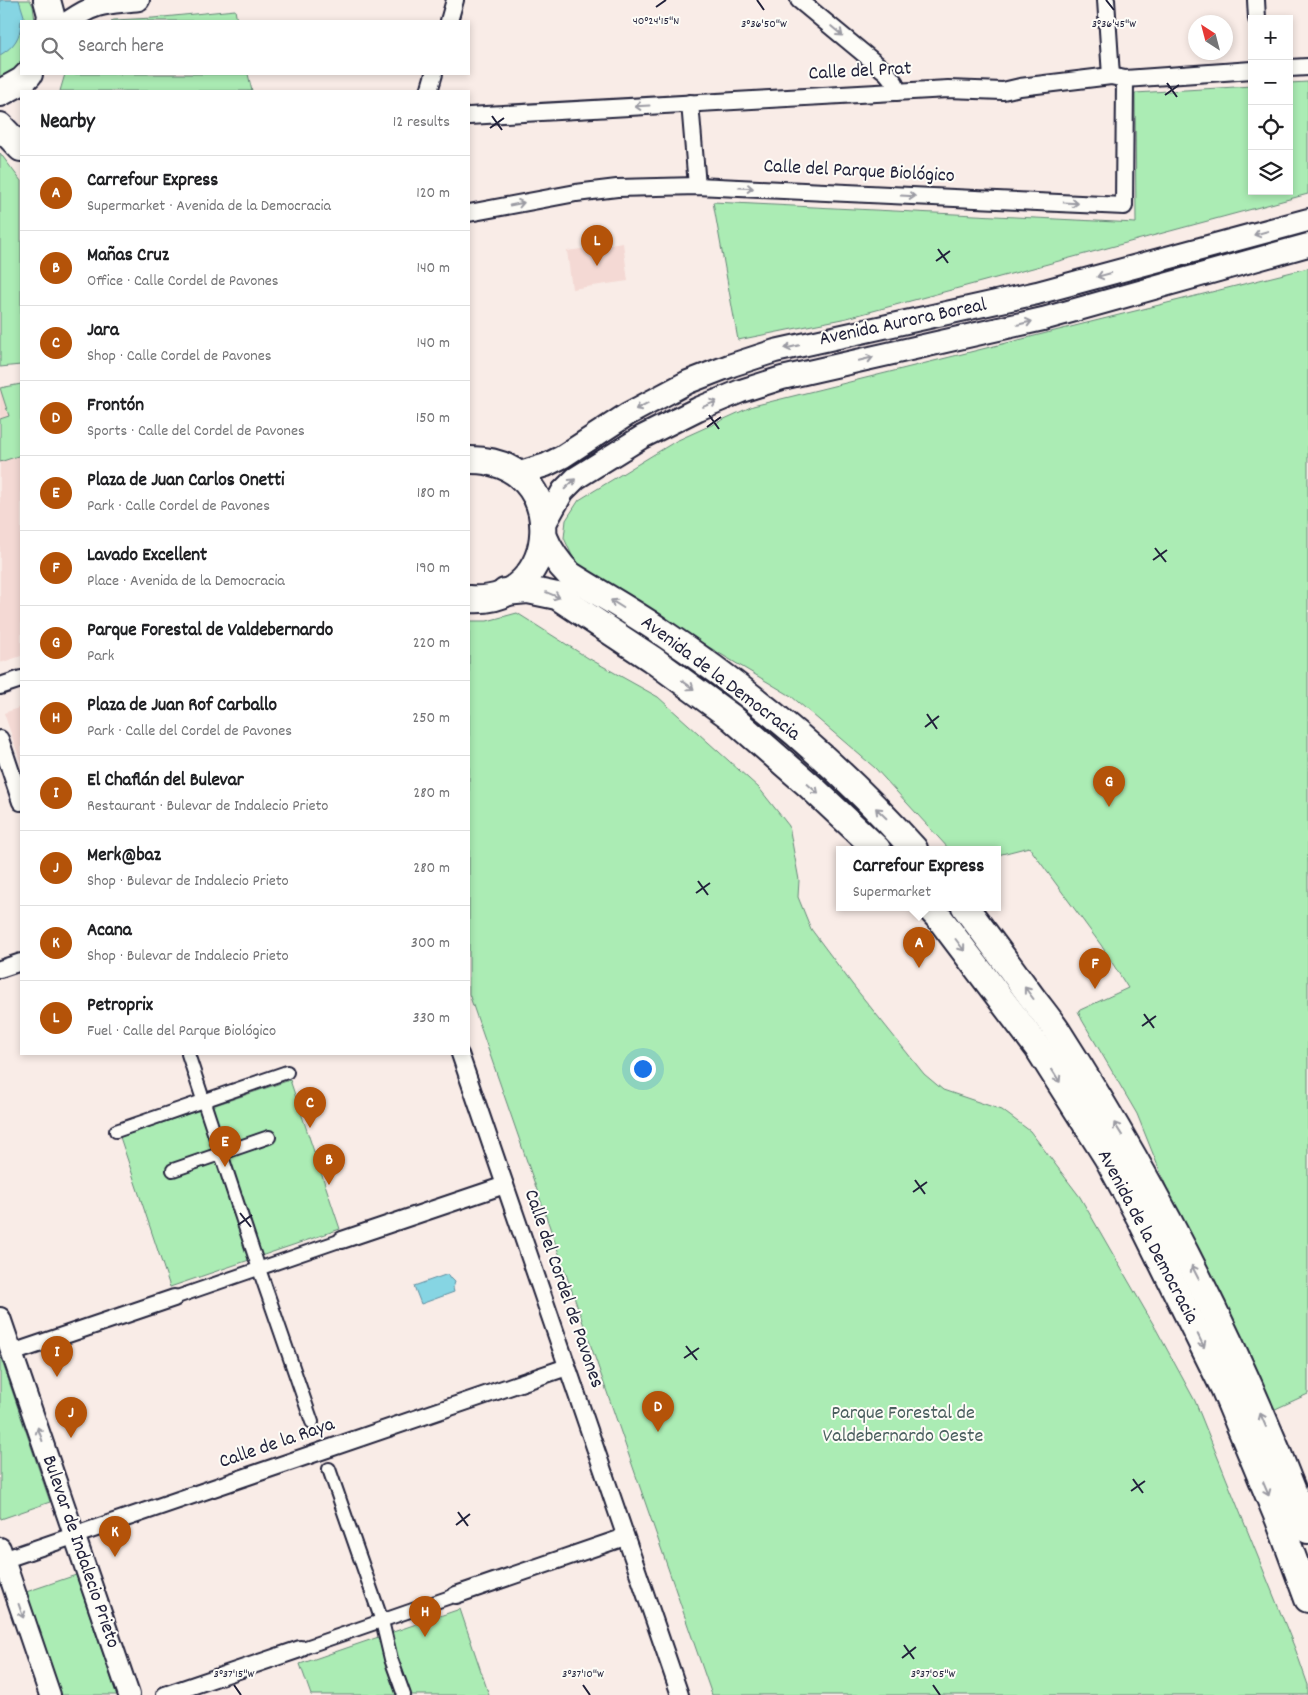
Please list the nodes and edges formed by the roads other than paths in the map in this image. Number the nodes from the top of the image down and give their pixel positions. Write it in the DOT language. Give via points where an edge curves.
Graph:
graph roads {
  1 [pos="47,0"];
  2 [pos="139,0"];
  3 [pos="455,0"];
  4 [pos="799,0"];
  5 [pos="1106,0"];
  6 [pos="1256,0"];
  7 [pos="1257,15"];
  8 [pos="50,20"];
  9 [pos="71,20"];
  10 [pos="449,20"];
  11 [pos="1308,67"];
  12 [pos="1293,68"];
  13 [pos="1248,70"];
  14 [pos="28,75"];
  15 [pos="43,75"];
  16 [pos="434,75"];
  17 [pos="1118,78"];
  18 [pos="40,90"];
  19 [pos="429,90"];
  20 [pos="896,92"];
  21 [pos="0,93"];
  22 [pos="690,103"];
  23 [pos="470,116"];
  24 [pos="0,126"];
  25 [pos="20,147"];
  26 [pos="697,186"];
  27 [pos="470,213"];
  28 [pos="1308,220"];
  29 [pos="1308,245"];
  30 [pos="470,460"];
  31 [pos="517,474"];
  32 [pos="544,531"];
  33 [pos="505,592"];
  34 [pos="470,599"];
  35 [pos="20,679"];
  36 [pos="0,686"];
  37 [pos="0,739"];
  38 [pos="20,799"];
  39 [pos="874,846"];
  40 [pos="911,846"];
  41 [pos="933,911"];
  42 [pos="967,911"];
  43 [pos="20,962"];
  44 [pos="0,969"];
  45 [pos="188,1055"];
  46 [pos="460,1055"];
  47 [pos="287,1072"];
  48 [pos="204,1101"];
  49 [pos="116,1132"];
  50 [pos="270,1138"];
  51 [pos="220,1154"];
  52 [pos="173,1170"];
  53 [pos="504,1185"];
  54 [pos="342,1240"];
  55 [pos="259,1269"];
  56 [pos="174,1298"];
  57 [pos="0,1318"];
  58 [pos="12,1353"];
  59 [pos="567,1367"];
  60 [pos="312,1422"];
  61 [pos="329,1469"];
  62 [pos="1308,1530"];
  63 [pos="74,1536"];
  64 [pos="625,1537"];
  65 [pos="1,1557"];
  66 [pos="456,1595"];
  67 [pos="1308,1599"];
  68 [pos="382,1621"];
  69 [pos="300,1649"];
  70 [pos="50,1695"];
  71 [pos="129,1695"];
  72 [pos="165,1695"];
  73 [pos="404,1695"];
  74 [pos="680,1695"];
  1 -- 8 [label="main road"];
  2 -- 9 [label="street" via="104,3"];
  3 -- 10 [label="street"];
  4 -- 20 [label="street, one-way" via="886,72 895,83"];
  5 -- 17 [label="street, Calle del Parque Biológico"];
  6 -- 7 [label="street"];
  11 -- 12 [label="street"];
  13 -- 17 [label="street, Calle del Prat"];
  14 -- 21 [label="main road"];
  15 -- 18 [label="main road"];
  16 -- 19 [label="street"];
  17 -- 20 [label="street, Calle del Prat" via="1020,87 1003,92 948,89"];
  26 -- 17 [label="street, Calle del Parque Biológico, one-way" via="1124,206"];
  20 -- 22 [label="street, Calle del Prat"];
  22 -- 23 [label="street, Calle del Prat, one-way"];
  22 -- 26 [label="street"];
  24 -- 25 [label="main road"];
  27 -- 26 [label="street, Calle del Parque Biológico, one-way" via="617,188"];
  28 -- 31 [label="main road, Avenida Aurora Boreal, one-way" via="1037,293 775,351 688,382 628,414 562,457"];
  32 -- 29 [label="main road, Avenida Aurora Boreal, one-way" via="555,502 576,478 642,437 741,390 1043,319"];
  30 -- 31 [label="main road" via="500,464"];
  31 -- 32 [label="main road, Avenida de la Democracia" via="535,495 543,515"];
  32 -- 33 [label="main road" via="532,570"];
  40 -- 32 [label="main road, Avenida de la Democracia, one-way" via="806,743 742,690 660,631 570,575 551,553"];
  33 -- 34 [label="main road" via="484,599"];
  33 -- 39 [label="main road, Avenida de la Democracia, one-way" via="528,590 557,596 652,659 731,717"];
  35 -- 36 [label="street"];
  37 -- 38 [label="street"];
  41 -- 67 [label="main road, Avenida de la Democracia, one-way" via="1038,1048 1129,1196 1224,1388"];
  62 -- 42 [label="main road, Avenida de la Democracia, one-way" via="1246,1378 1162,1206 1058,1032"];
  43 -- 44 [label="street"];
  45 -- 48 [label="street"];
  46 -- 53 [label="street, Calle del Cordel de Pavones"];
  47 -- 48 [label="street"];
  48 -- 49 [label="street"];
  48 -- 51 [label="street"];
  50 -- 51 [label="street"];
  51 -- 52 [label="street"];
  51 -- 55 [label="street"];
  53 -- 54 [label="street"];
  53 -- 59 [label="street, Calle del Cordel de Pavones"];
  54 -- 55 [label="street"];
  55 -- 56 [label="street"];
  55 -- 60 [label="street"];
  56 -- 58 [label="street"];
  57 -- 58 [label="street, Bulevar de Indalecio Prieto"];
  63 -- 58 [label="street, Bulevar de Indalecio Prieto, one-way"];
  59 -- 63 [label="street, Calle de la Raya"];
  59 -- 64 [label="street, Calle del Cordel de Pavones"];
  61 -- 68 [label="street"];
  63 -- 65 [label="street, Calle de la Raya"];
  63 -- 71 [label="street, Bulevar de Indalecio Prieto"];
  64 -- 66 [label="street"];
  64 -- 74 [label="street, Calle del Cordel de Pavones"];
  65 -- 70 [label="street, one-way"];
  66 -- 68 [label="street"];
  68 -- 69 [label="street"];
  68 -- 73 [label="street"];
  69 -- 72 [label="street"];
}
